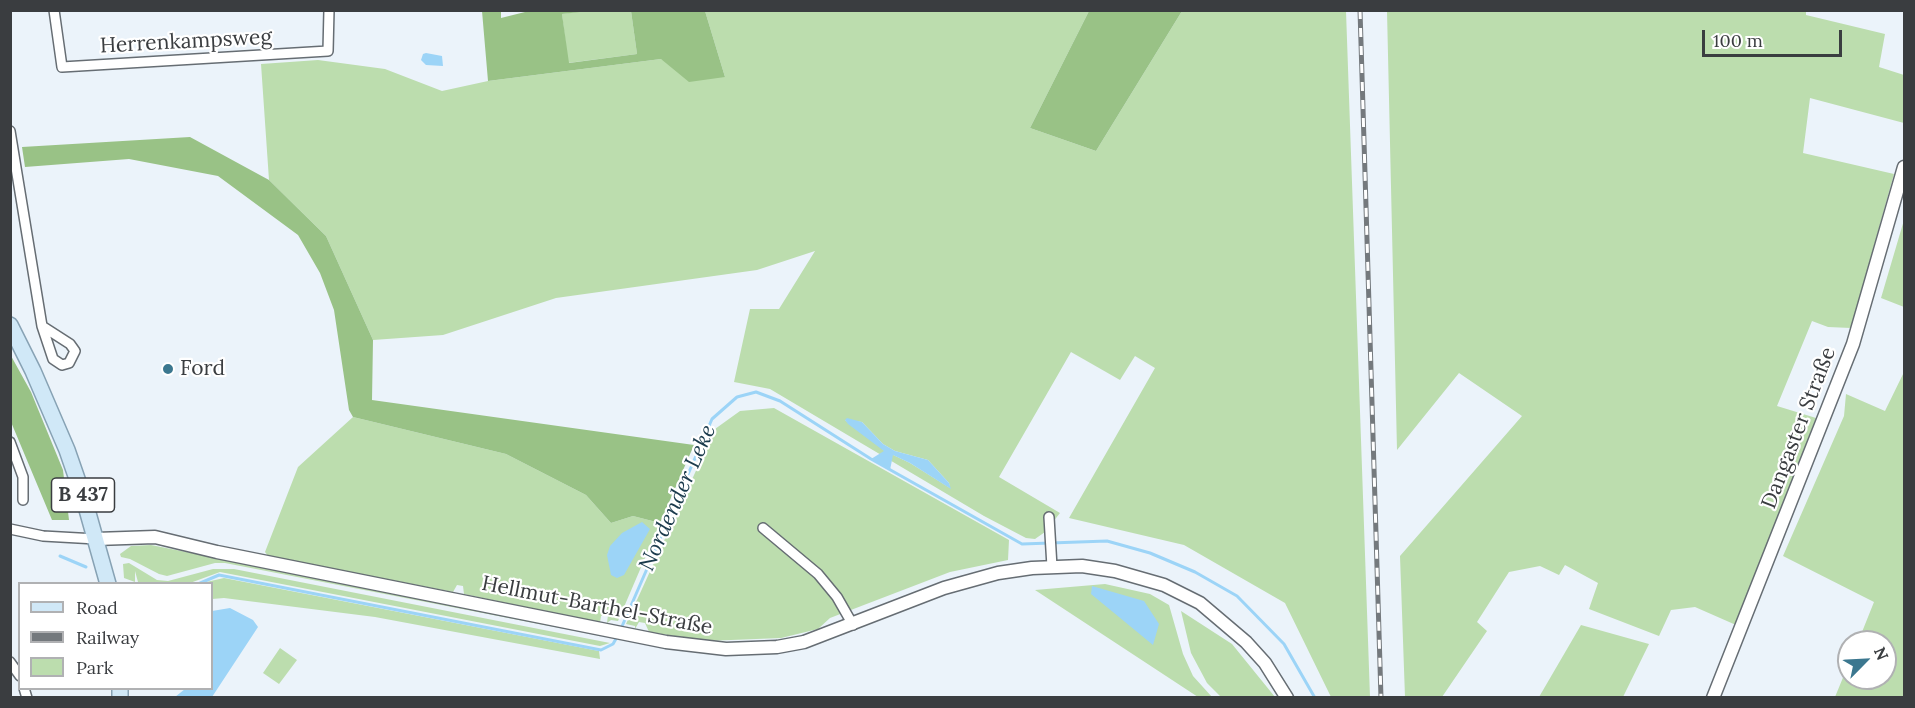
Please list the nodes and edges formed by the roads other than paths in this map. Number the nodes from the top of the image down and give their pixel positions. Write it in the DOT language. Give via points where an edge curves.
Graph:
graph roads {
  1 [pos="54,10"];
  2 [pos="329,10"];
  3 [pos="10,131"];
  4 [pos="1905,167"];
  5 [pos="42,326"];
  6 [pos="11,329"];
  7 [pos="10,442"];
  8 [pos="23,500"];
  9 [pos="1049,517"];
  10 [pos="763,528"];
  11 [pos="10,529"];
  12 [pos="96,539"];
  13 [pos="1052,567"];
  14 [pos="107,582"];
  15 [pos="853,625"];
  16 [pos="1287,698"];
  17 [pos="1713,698"];
  1 -- 2 [label="street, Herrenkampsweg" via="62,67 328,51"];
  3 -- 5 [label="street"];
  4 -- 17 [label="street, Dangaster Straße" via="1853,344"];
  6 -- 12 [label="main road, B 437" via="52,414"];
  7 -- 8 [label="street" via="23,477"];
  9 -- 13 [label="street"];
  10 -- 15 [label="street" via="818,574"];
  11 -- 12 [label="street" via="43,536"];
  12 -- 14 [label="main road, B 437"];
  12 -- 15 [label="street, Hellmut-Barthel-Straße" via="155,537 696,646 750,649 804,642"];
  13 -- 15 [label="street, Hellmut-Barthel-Straße" via="970,580"];
  13 -- 16 [label="street, Hellmut-Barthel-Straße" via="1115,570 1164,585 1200,603 1246,642"];
}
